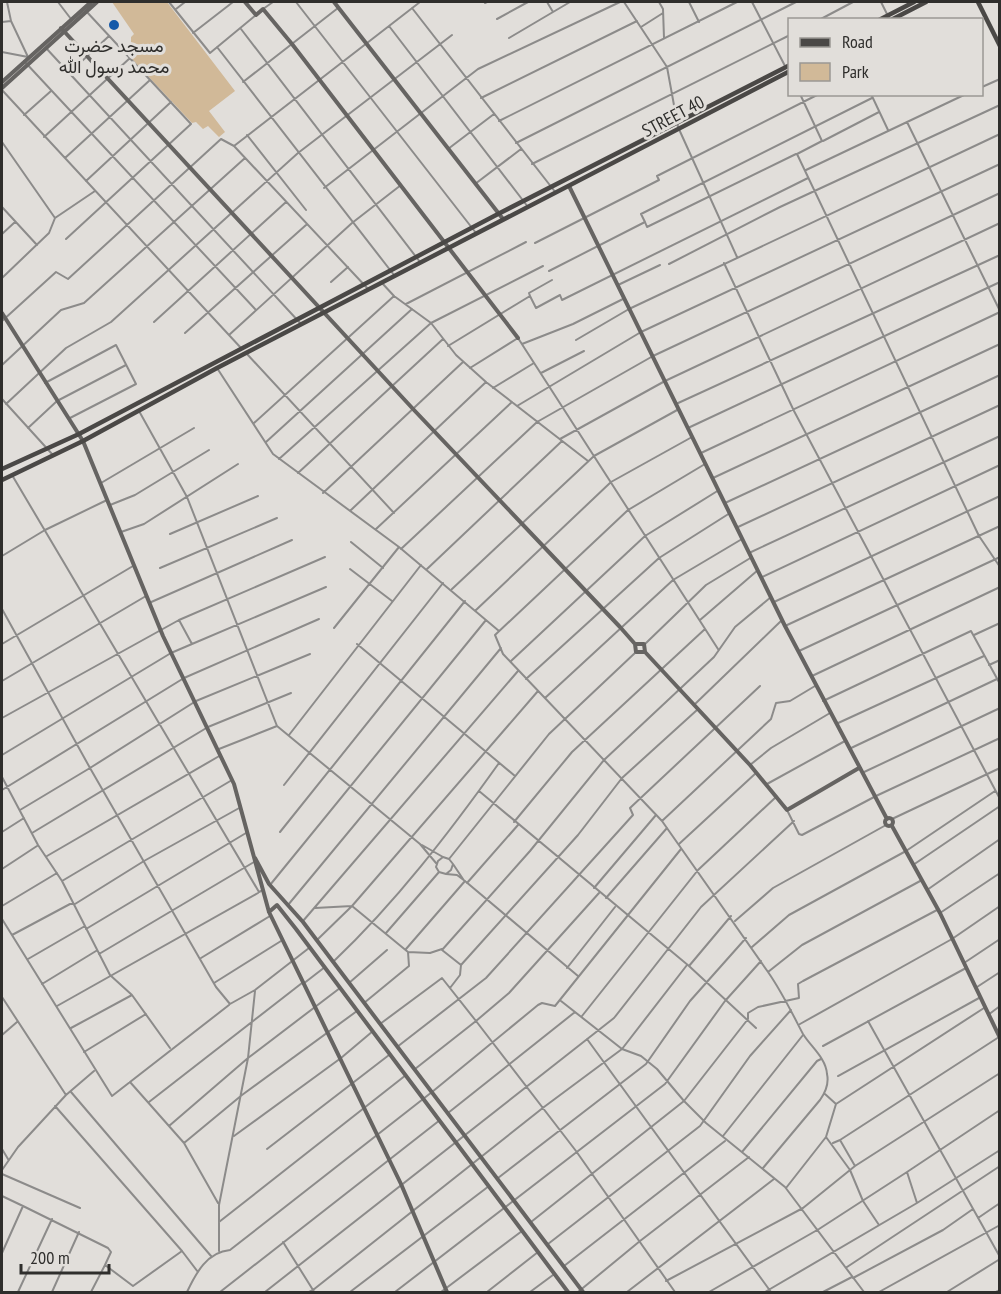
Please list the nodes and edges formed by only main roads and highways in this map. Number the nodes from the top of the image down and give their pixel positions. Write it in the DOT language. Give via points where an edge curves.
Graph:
graph roads {
  1 [pos="91,2"];
  2 [pos="97,2"];
  3 [pos="245,2"];
  4 [pos="334,2"];
  5 [pos="914,2"];
  6 [pos="926,2"];
  7 [pos="981,3"];
  8 [pos="84,10"];
  9 [pos="890,18"];
  10 [pos="62,30"];
  11 [pos="999,46"];
  12 [pos="28,61"];
  13 [pos="788,70"];
  14 [pos="2,82"];
  15 [pos="2,89"];
  16 [pos="677,125"];
  17 [pos="569,186"];
  18 [pos="498,214"];
  19 [pos="503,219"];
  20 [pos="445,243"];
  21 [pos="449,248"];
  22 [pos="393,274"];
  23 [pos="367,287"];
  24 [pos="320,308"];
  25 [pos="324,313"];
  26 [pos="2,314"];
  27 [pos="3,319"];
  28 [pos="518,338"];
  29 [pos="79,434"];
  30 [pos="83,441"];
  31 [pos="2,469"];
  32 [pos="2,480"];
  33 [pos="635,644"];
  34 [pos="645,652"];
  35 [pos="859,768"];
  36 [pos="251,853"];
  37 [pos="270,914"];
  38 [pos="999,1037"];
  39 [pos="444,1292"];
  40 [pos="581,1292"];
  41 [pos="568,1293"];
  1 -- 8 [label="main road"];
  2 -- 8 [label="main road"];
  3 -- 20 [label="main road" via="256,15 263,9"];
  4 -- 18 [label="main road"];
  5 -- 9 [label="main road"];
  6 -- 9 [label="main road"];
  7 -- 11 [label="main road"];
  8 -- 10 [label="main road"];
  8 -- 10 [label="main road"];
  10 -- 12 [label="main road"];
  10 -- 24 [label="main road"];
  12 -- 14 [label="main road"];
  12 -- 15 [label="main road"];
  13 -- 16 [label="main road, STREET 40"];
  16 -- 17 [label="main road, STREET 40"];
  16 -- 18 [label="main road"];
  17 -- 19 [label="main road, STREET 40"];
  17 -- 35 [label="main road"];
  18 -- 19 [label="main road"];
  18 -- 20 [label="main road"];
  19 -- 21 [label="main road, STREET 40"];
  20 -- 21 [label="main road"];
  20 -- 22 [label="main road"];
  21 -- 22 [label="main road, STREET 40"];
  21 -- 28 [label="main road"];
  22 -- 23 [label="main road"];
  22 -- 23 [label="main road" via="382,283"];
  23 -- 24 [label="main road"];
  23 -- 25 [label="main road"];
  24 -- 25 [label="main road"];
  24 -- 29 [label="main road"];
  25 -- 30 [label="main road"];
  25 -- 33 [label="main road"];
  26 -- 27 [label="main road"];
  27 -- 29 [label="main road"];
  29 -- 30 [label="main road"];
  29 -- 31 [label="main road"];
  30 -- 32 [label="main road"];
  30 -- 36 [label="main road" via="160,629 232,780"];
  33 -- 34 [label="main road" via="644,644"];
  33 -- 34 [label="main road" via="636,652"];
  34 -- 35 [label="main road" via="787,810"];
  35 -- 38 [label="main road" via="939,911"];
  36 -- 37 [label="main road"];
  36 -- 40 [label="main road" via="270,885 317,940"];
  37 -- 39 [label="main road" via="401,1184"];
  37 -- 41 [label="main road" via="277,905"];
}
